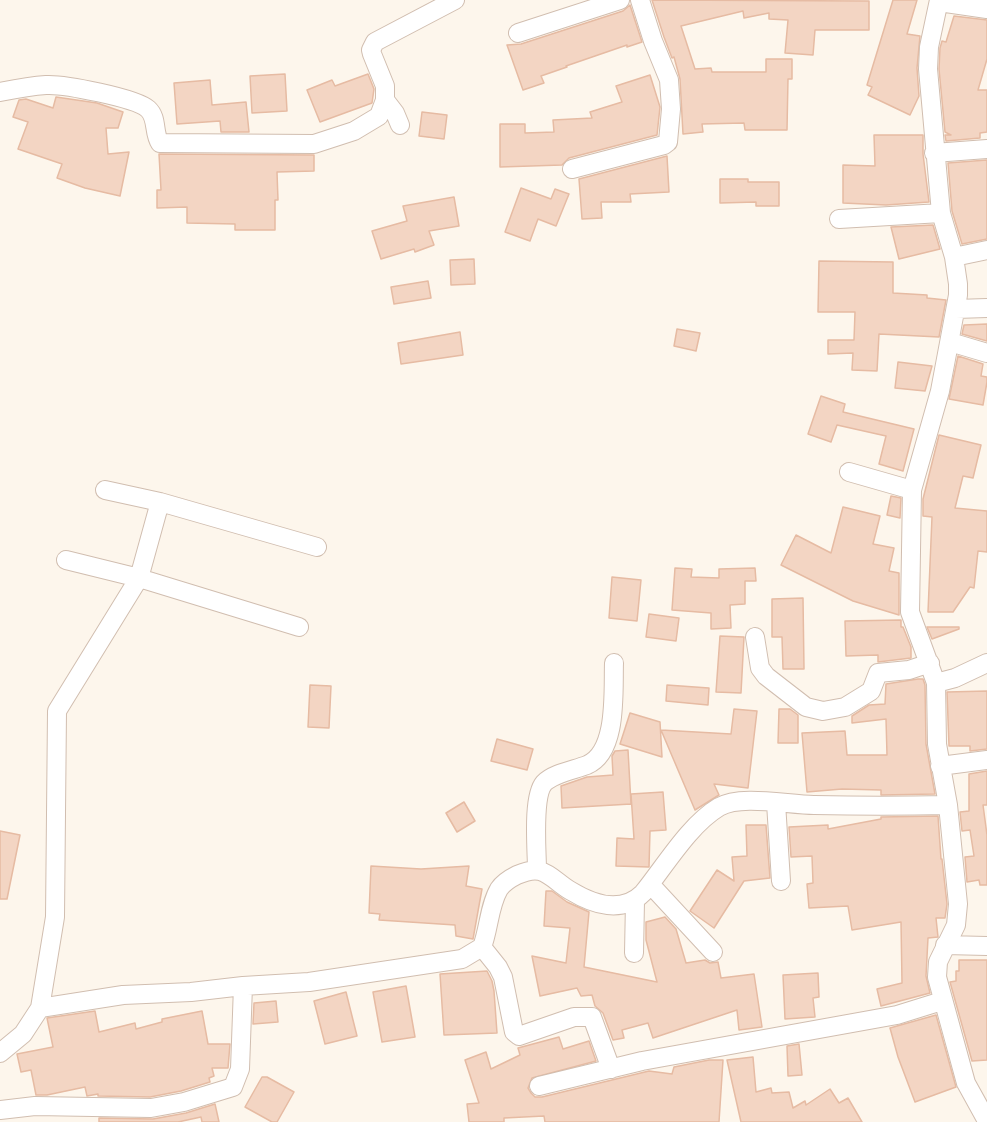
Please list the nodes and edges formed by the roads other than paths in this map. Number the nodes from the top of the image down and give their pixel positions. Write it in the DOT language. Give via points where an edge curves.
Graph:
graph roads {
  1 [pos="455,0"];
  2 [pos="620,0"];
  3 [pos="640,0"];
  4 [pos="939,1"];
  5 [pos="987,9"];
  6 [pos="518,33"];
  7 [pos="0,92"];
  8 [pos="385,100"];
  9 [pos="400,125"];
  10 [pos="987,149"];
  11 [pos="934,153"];
  12 [pos="572,169"];
  13 [pos="940,213"];
  14 [pos="839,219"];
  15 [pos="987,250"];
  16 [pos="954,257"];
  17 [pos="987,308"];
  18 [pos="956,309"];
  19 [pos="950,342"];
  20 [pos="987,353"];
  21 [pos="849,472"];
  22 [pos="105,490"];
  23 [pos="912,490"];
  24 [pos="160,502"];
  25 [pos="317,547"];
  26 [pos="66,560"];
  27 [pos="139,578"];
  28 [pos="299,627"];
  29 [pos="755,638"];
  30 [pos="614,663"];
  31 [pos="930,663"];
  32 [pos="987,663"];
  33 [pos="936,683"];
  34 [pos="987,760"];
  35 [pos="940,766"];
  36 [pos="776,803"];
  37 [pos="948,805"];
  38 [pos="537,870"];
  39 [pos="781,881"];
  40 [pos="650,884"];
  41 [pos="635,901"];
  42 [pos="945,945"];
  43 [pos="987,946"];
  44 [pos="482,947"];
  45 [pos="713,952"];
  46 [pos="634,953"];
  47 [pos="243,986"];
  48 [pos="942,1001"];
  49 [pos="40,1008"];
  50 [pos="0,1053"];
  51 [pos="611,1069"];
  52 [pos="539,1086"];
  53 [pos="0,1110"];
  54 [pos="987,1121"];
  1 -- 8 [label="street" via="372,45 385,86"];
  2 -- 6 [label="street"];
  3 -- 12 [label="street" via="669,80 668,141"];
  4 -- 5 [label="street"];
  4 -- 11 [label="street" via="928,58"];
  7 -- 8 [label="street" via="47,85 92,91 140,104 154,116 158,140 164,143 314,144 354,131 379,116"];
  8 -- 9 [label="street"];
  10 -- 11 [label="street"];
  11 -- 13 [label="street"];
  13 -- 14 [label="street"];
  13 -- 16 [label="street"];
  15 -- 16 [label="street"];
  16 -- 18 [label="street"];
  17 -- 18 [label="street"];
  18 -- 19 [label="street"];
  19 -- 20 [label="street"];
  19 -- 23 [label="street"];
  21 -- 23 [label="street"];
  22 -- 24 [label="street"];
  23 -- 31 [label="street" via="910,612"];
  24 -- 25 [label="street"];
  24 -- 27 [label="street"];
  26 -- 27 [label="street"];
  27 -- 28 [label="street"];
  27 -- 49 [label="street" via="57,711 55,917"];
  29 -- 31 [label="street" via="757,660 766,676 807,707 823,711 846,707 871,691 878,673"];
  30 -- 38 [label="street" via="613,717 600,756 545,782 540,790"];
  31 -- 33 [label="street"];
  32 -- 33 [label="street"];
  33 -- 35 [label="street"];
  34 -- 35 [label="street"];
  35 -- 37 [label="street"];
  36 -- 37 [label="street"];
  36 -- 39 [label="street"];
  36 -- 40 [label="street" via="721,806 690,833"];
  37 -- 42 [label="street" via="958,911 956,925"];
  38 -- 41 [label="street" via="598,904 617,906"];
  38 -- 44 [label="street" via="514,877 499,890"];
  40 -- 41 [label="street"];
  40 -- 45 [label="street"];
  41 -- 46 [label="street"];
  42 -- 43 [label="street"];
  42 -- 48 [label="street" via="936,971"];
  44 -- 47 [label="street" via="452,962 309,982"];
  44 -- 51 [label="street" via="503,977 514,1032 519,1036 574,1017 592,1017"];
  47 -- 49 [label="street" via="123,995"];
  47 -- 53 [label="street" via="240,1069 233,1087 151,1108 34,1106"];
  48 -- 51 [label="street" via="897,1015"];
  48 -- 54 [label="street" via="966,1083"];
  49 -- 50 [label="street" via="23,1034"];
  51 -- 52 [label="street"];
}
